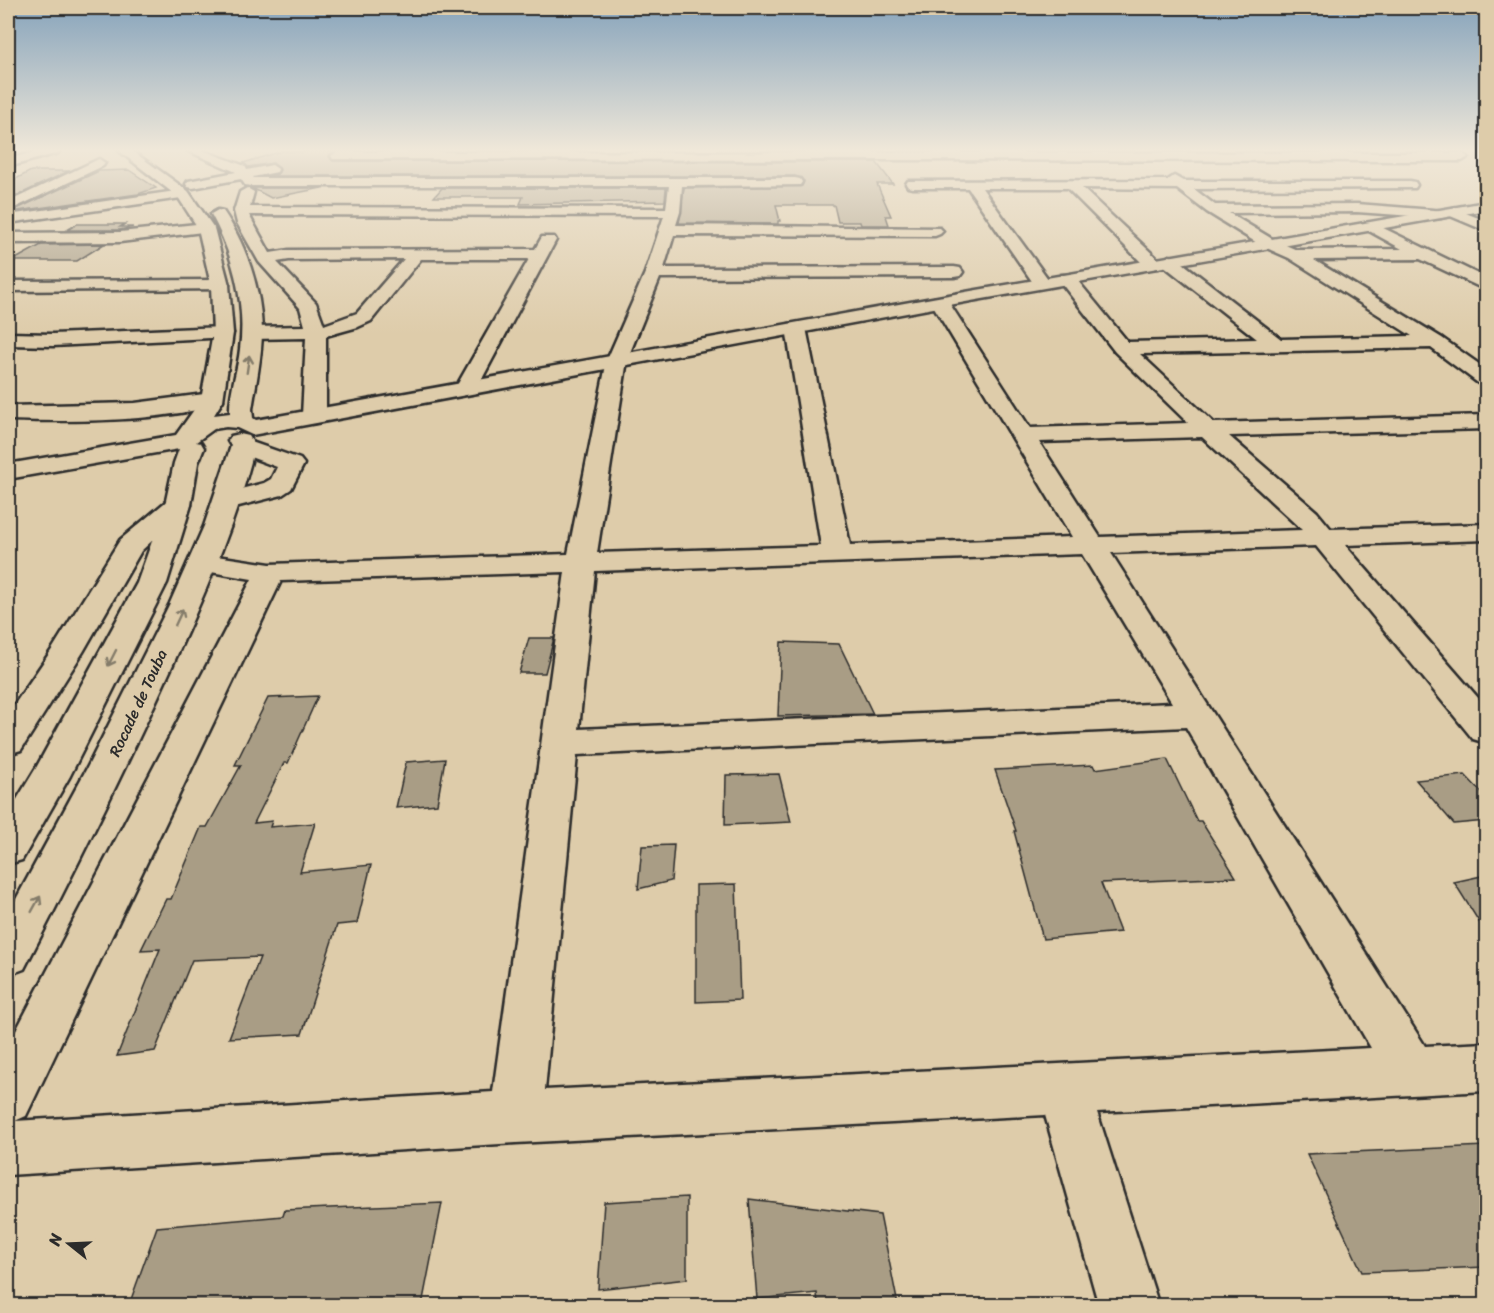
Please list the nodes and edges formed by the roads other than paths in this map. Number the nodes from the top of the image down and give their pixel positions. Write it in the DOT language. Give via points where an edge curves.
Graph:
graph roads {
  1 [pos="54,211"];
  2 [pos="198,211"];
  3 [pos="223,211"];
  4 [pos="239,211"];
  5 [pos="415,211"];
  6 [pos="460,211"];
  7 [pos="926,211"];
  8 [pos="991,211"];
  9 [pos="1101,211"];
  10 [pos="1216,211"];
  11 [pos="1439,211"];
  12 [pos="1455,211"];
  13 [pos="564,212"];
  14 [pos="673,212"];
  15 [pos="8,219"];
  16 [pos="237,220"];
  17 [pos="1370,226"];
  18 [pos="1486,226"];
  19 [pos="206,228"];
  20 [pos="667,230"];
  21 [pos="8,238"];
  22 [pos="1268,243"];
  23 [pos="417,254"];
  24 [pos="539,254"];
  25 [pos="1423,254"];
  26 [pos="1295,255"];
  27 [pos="265,259"];
  28 [pos="1161,263"];
  29 [pos="654,273"];
  30 [pos="1067,279"];
  31 [pos="1483,280"];
  32 [pos="1042,284"];
  33 [pos="220,285"];
  34 [pos="8,286"];
  35 [pos="956,299"];
  36 [pos="796,328"];
  37 [pos="316,331"];
  38 [pos="223,333"];
  39 [pos="252,333"];
  40 [pos="8,339"];
  41 [pos="1435,342"];
  42 [pos="1278,346"];
  43 [pos="1122,348"];
  44 [pos="617,360"];
  45 [pos="1486,378"];
  46 [pos="467,387"];
  47 [pos="212,400"];
  48 [pos="8,413"];
  49 [pos="314,416"];
  50 [pos="1486,422"];
  51 [pos="1210,432"];
  52 [pos="244,434"];
  53 [pos="1024,435"];
  54 [pos="189,440"];
  55 [pos="8,471"];
  56 [pos="227,501"];
  57 [pos="178,505"];
  58 [pos="1486,532"];
  59 [pos="1325,538"];
  60 [pos="1091,545"];
  61 [pos="837,553"];
  62 [pos="581,561"];
  63 [pos="203,563"];
  64 [pos="270,573"];
  65 [pos="1196,714"];
  66 [pos="1481,718"];
  67 [pos="8,741"];
  68 [pos="559,742"];
  69 [pos="8,848"];
  70 [pos="8,955"];
  71 [pos="1486,1067"];
  72 [pos="1412,1071"];
  73 [pos="1064,1090"];
  74 [pos="8,1098"];
  75 [pos="516,1117"];
  76 [pos="8,1148"];
  77 [pos="1129,1305"];
  1 -- 15 [label="street"];
  2 -- 19 [label="street, Rocade de Touba"];
  3 -- 16 [label="street, Rocade de Touba"];
  4 -- 16 [label="street"];
  5 -- 16 [label="street"];
  6 -- 13 [label="street"];
  7 -- 20 [label="street" via="937,236 798,225"];
  8 -- 32 [label="street"];
  9 -- 28 [label="street"];
  10 -- 22 [label="street"];
  11 -- 17 [label="street"];
  12 -- 18 [label="street"];
  13 -- 14 [label="street"];
  13 -- 24 [label="street"];
  14 -- 20 [label="street"];
  16 -- 27 [label="street"];
  16 -- 39 [label="street, Rocade de Touba"];
  17 -- 22 [label="street"];
  17 -- 25 [label="street"];
  19 -- 21 [label="street" via="120,237"];
  19 -- 33 [label="street, Rocade de Touba"];
  20 -- 29 [label="street"];
  22 -- 26 [label="street"];
  22 -- 28 [label="street"];
  23 -- 24 [label="street"];
  23 -- 27 [label="street" via="289,255"];
  23 -- 37 [label="street" via="364,317 344,327"];
  24 -- 46 [label="street"];
  25 -- 26 [label="street"];
  25 -- 31 [label="street"];
  26 -- 41 [label="street"];
  27 -- 37 [label="street" via="309,307"];
  28 -- 30 [label="street"];
  28 -- 42 [label="street"];
  29 -- 35 [label="street" via="951,267"];
  29 -- 44 [label="street"];
  30 -- 32 [label="street"];
  30 -- 43 [label="street"];
  32 -- 35 [label="street"];
  33 -- 34 [label="street"];
  33 -- 38 [label="street, Rocade de Touba"];
  35 -- 36 [label="street"];
  35 -- 53 [label="street"];
  36 -- 44 [label="street"];
  36 -- 61 [label="street"];
  37 -- 39 [label="street"];
  37 -- 49 [label="street"];
  38 -- 40 [label="street"];
  38 -- 47 [label="street, Rocade de Touba"];
  52 -- 39 [label="street, Rocade de Touba, one-way" via="241,409"];
  41 -- 42 [label="street"];
  41 -- 45 [label="street"];
  42 -- 43 [label="street"];
  43 -- 51 [label="street"];
  44 -- 46 [label="street"];
  44 -- 62 [label="street"];
  46 -- 49 [label="street"];
  47 -- 48 [label="street" via="114,413"];
  47 -- 54 [label="street, Rocade de Touba"];
  49 -- 52 [label="street"];
  50 -- 51 [label="street"];
  51 -- 53 [label="street"];
  51 -- 59 [label="street"];
  52 -- 54 [label="street" via="216,449"];
  52 -- 56 [label="street, Rocade de Touba"];
  52 -- 56 [label="street" via="291,464 282,484"];
  53 -- 60 [label="street"];
  54 -- 55 [label="street"];
  54 -- 57 [label="street, Rocade de Touba"];
  56 -- 63 [label="street, Rocade de Touba"];
  57 -- 67 [label="street" via="130,546"];
  57 -- 69 [label="street, Rocade de Touba, one-way" via="152,584 51,776"];
  58 -- 59 [label="street"];
  59 -- 60 [label="street"];
  59 -- 66 [label="street"];
  60 -- 61 [label="street"];
  60 -- 65 [label="street"];
  61 -- 62 [label="street"];
  62 -- 64 [label="street"];
  62 -- 68 [label="street"];
  63 -- 64 [label="street"];
  70 -- 63 [label="street, Rocade de Touba, one-way" via="117,747"];
  64 -- 74 [label="street"];
  65 -- 68 [label="street"];
  65 -- 72 [label="street"];
  68 -- 75 [label="street"];
  71 -- 72 [label="street"];
  72 -- 73 [label="street"];
  73 -- 75 [label="street"];
  73 -- 77 [label="street"];
  75 -- 76 [label="street"];
}
